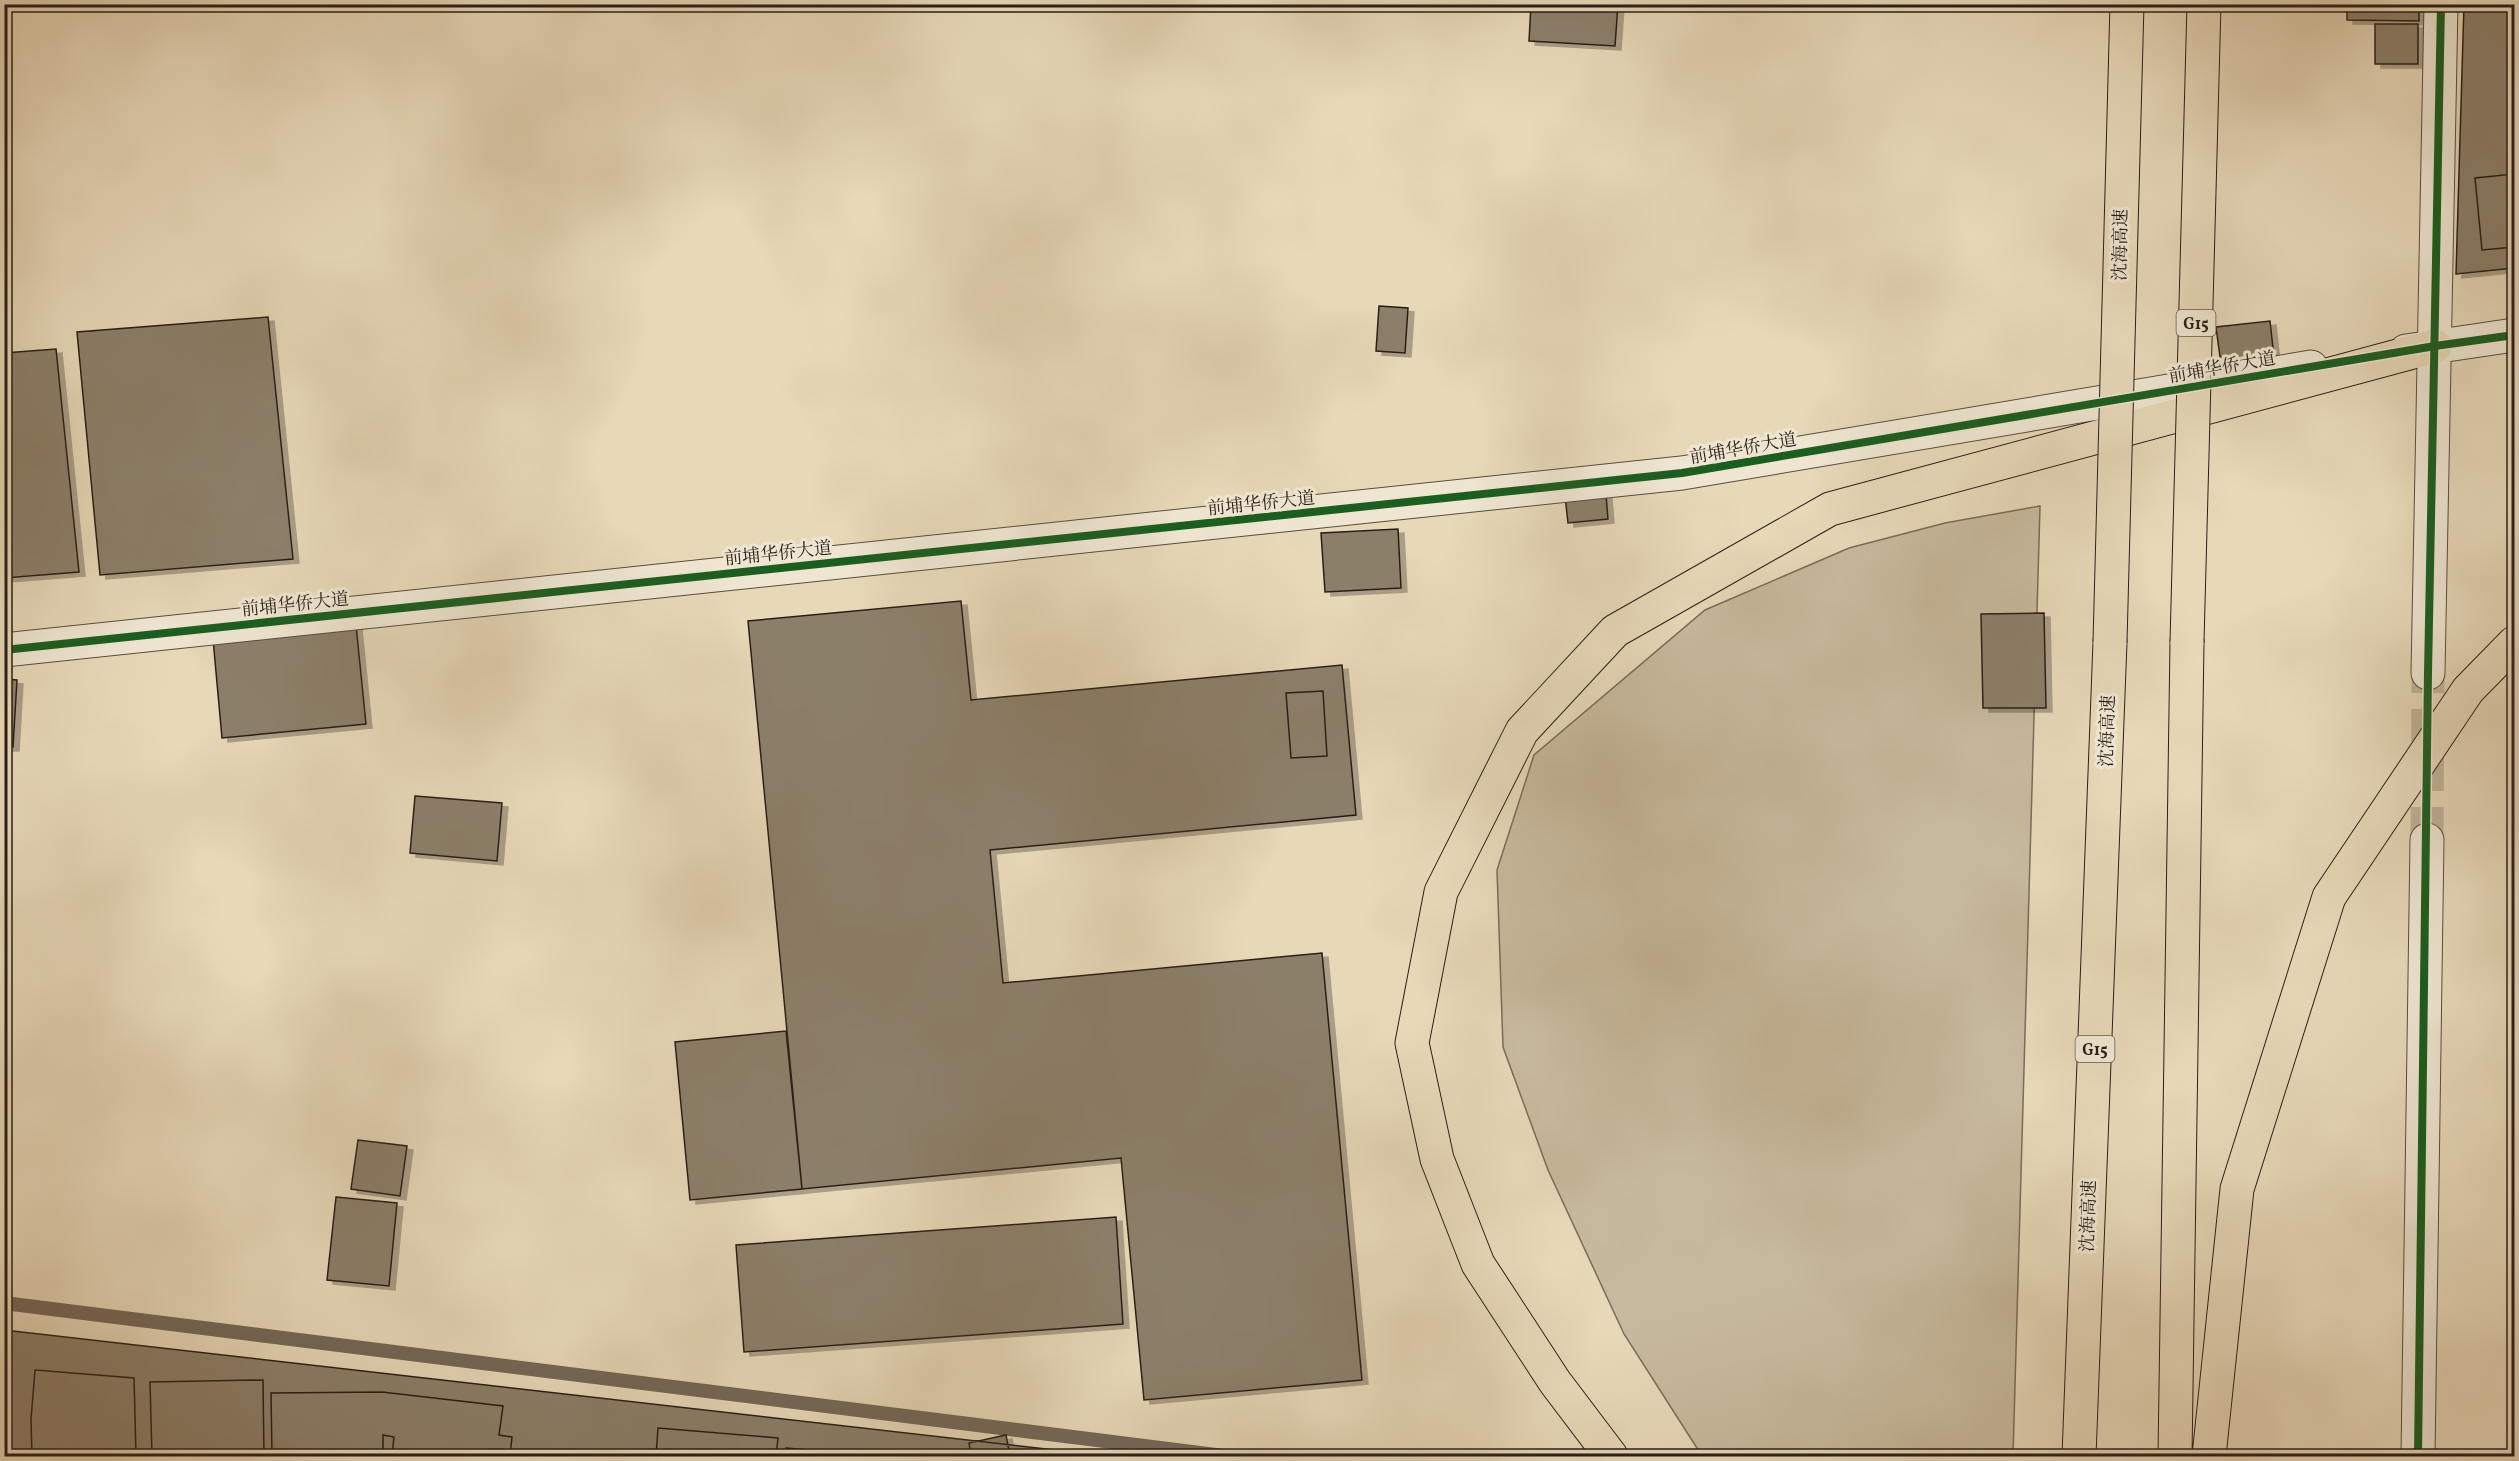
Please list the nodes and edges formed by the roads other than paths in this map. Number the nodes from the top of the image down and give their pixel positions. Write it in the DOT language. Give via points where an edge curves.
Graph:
graph roads {
  1 [pos="2127,4"];
  2 [pos="2204,4"];
  3 [pos="2441,4"];
  4 [pos="2514,335"];
  5 [pos="2435,346"];
  6 [pos="2514,643"];
  7 [pos="4,650"];
  8 [pos="2428,673"];
  9 [pos="2427,840"];
  10 [pos="1611,1456"];
  11 [pos="2079,1456"];
  12 [pos="2175,1456"];
  13 [pos="2209,1456"];
  14 [pos="2418,1456"];
  1 -- 11 [label="highway, 沈海高速 / G15, bridge" via="2110,642"];
  2 -- 12 [label="highway, G15, bridge" via="2187,642"];
  3 -- 5 [label="street"];
  4 -- 5 [label="street, 前埔华侨大道"];
  5 -- 7 [label="street, 前埔华侨大道" via="1682,474"];
  5 -- 8 [label="street"];
  5 -- 10 [label="highway" via="1830,509 1615,631 1522,731 1441,892 1412,1043 1437,1159 1478,1264 1555,1382"];
  6 -- 13 [label="highway" via="2468,690 2329,897 2237,1189"];
  9 -- 14 [label="street"];
}
